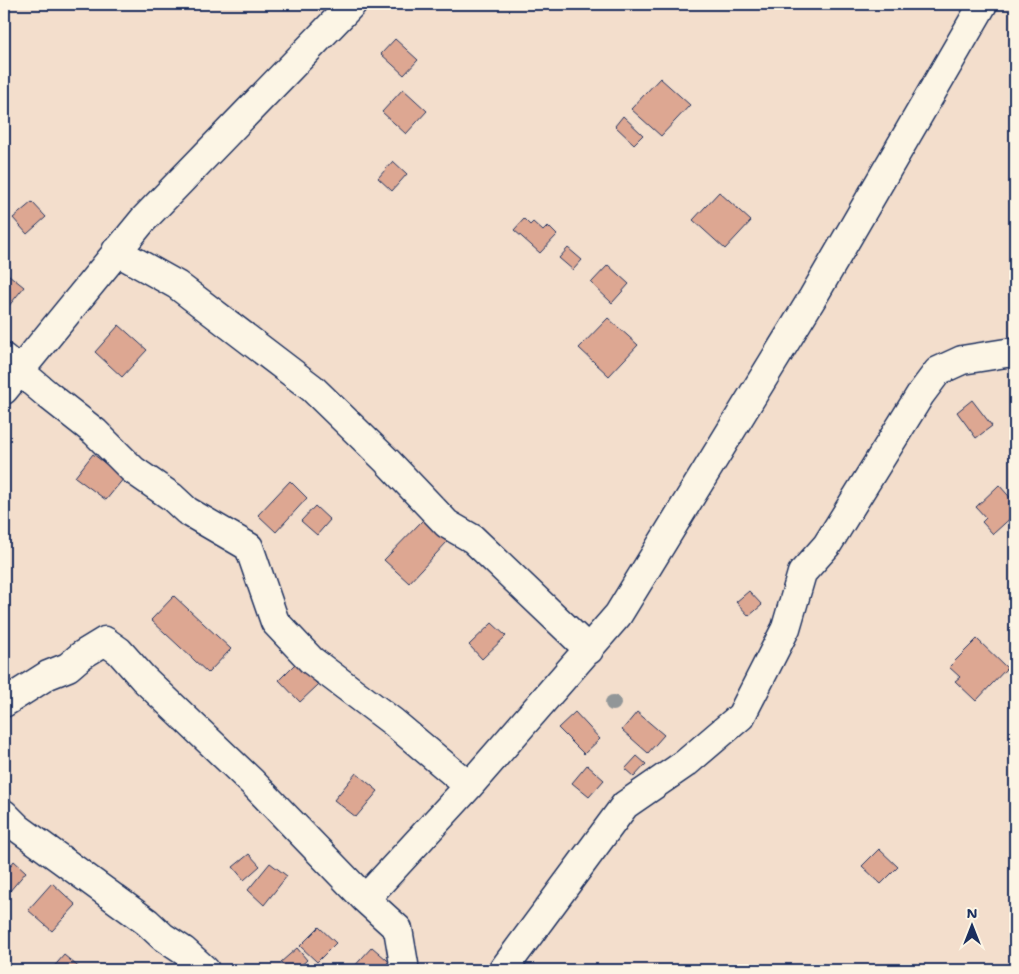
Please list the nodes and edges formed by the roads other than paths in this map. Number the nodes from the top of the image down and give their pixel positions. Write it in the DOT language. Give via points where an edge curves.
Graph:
graph roads {
  1 [pos="352,4"];
  2 [pos="983,4"];
  3 [pos="116,251"];
  4 [pos="1015,353"];
  5 [pos="9,373"];
  6 [pos="589,650"];
  7 [pos="4,703"];
  8 [pos="469,786"];
  9 [pos="4,814"];
  10 [pos="365,899"];
  11 [pos="205,970"];
  12 [pos="401,970"];
  13 [pos="503,970"];
  1 -- 3 [label="street"];
  2 -- 6 [label="street" via="813,297 618,615"];
  3 -- 5 [label="street"];
  3 -- 6 [label="street" via="176,285 312,388 447,524 473,539"];
  4 -- 13 [label="street" via="962,360 938,370 826,545 802,573 786,628 741,716 686,763 624,804"];
  5 -- 8 [label="street" via="48,395 95,432 133,470 172,497 186,511 249,547 275,622 311,660 393,722"];
  6 -- 8 [label="street"];
  7 -- 10 [label="street" via="48,675 68,667 105,641 252,782"];
  8 -- 10 [label="street"];
  9 -- 11 [label="street"];
  10 -- 12 [label="street" via="398,929 404,964"];
}
